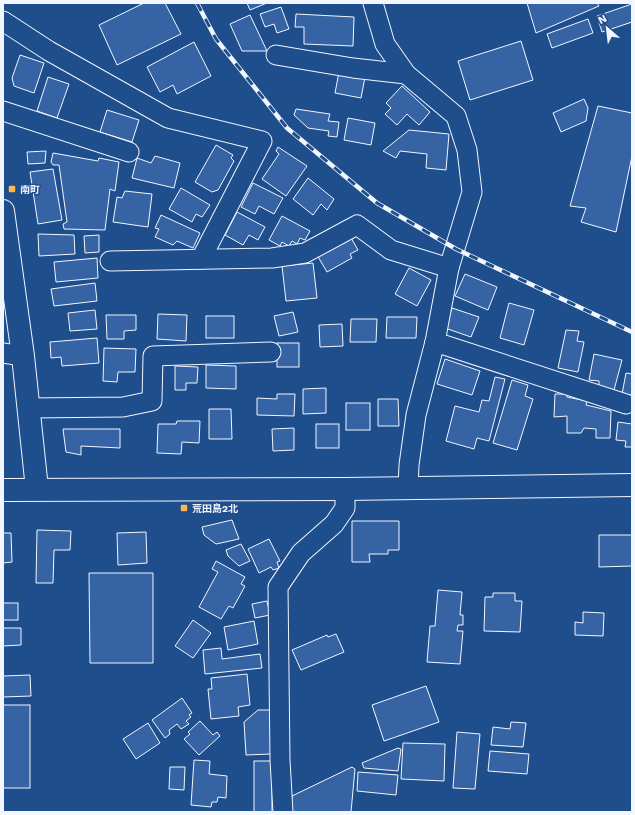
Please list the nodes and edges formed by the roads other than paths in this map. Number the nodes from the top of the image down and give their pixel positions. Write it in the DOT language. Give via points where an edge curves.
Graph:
graph roads {
  1 [pos="373,3"];
  2 [pos="3,20"];
  3 [pos="276,55"];
  4 [pos="406,74"];
  5 [pos="3,111"];
  6 [pos="129,152"];
  7 [pos="3,211"];
  8 [pos="201,259"];
  9 [pos="110,261"];
  10 [pos="450,268"];
  11 [pos="435,342"];
  12 [pos="271,352"];
  13 [pos="13,354"];
  14 [pos="626,404"];
  15 [pos="29,408"];
  16 [pos="632,486"];
  17 [pos="408,488"];
  18 [pos="36,489"];
  19 [pos="3,490"];
  20 [pos="345,490"];
  21 [pos="283,812"];
  1 -- 4 [label="street" via="385,44"];
  2 -- 8 [label="street" via="49,52 168,118 262,141"];
  3 -- 4 [label="street"];
  4 -- 10 [label="street" via="456,116 467,150 472,192"];
  5 -- 6 [label="street"];
  7 -- 13 [label="street"];
  8 -- 9 [label="street"];
  8 -- 10 [label="street" via="272,258 305,253 357,225 391,250"];
  10 -- 11 [label="street"];
  11 -- 14 [label="street"];
  11 -- 17 [label="street" via="416,415"];
  12 -- 15 [label="street" via="153,356 152,401 123,407"];
  13 -- 15 [label="street"];
  15 -- 18 [label="street"];
  16 -- 17 [label="street"];
  17 -- 20 [label="street"];
  18 -- 19 [label="street"];
  18 -- 20 [label="street"];
  20 -- 21 [label="street" via="345,508 334,524 301,553 278,587"];
}
